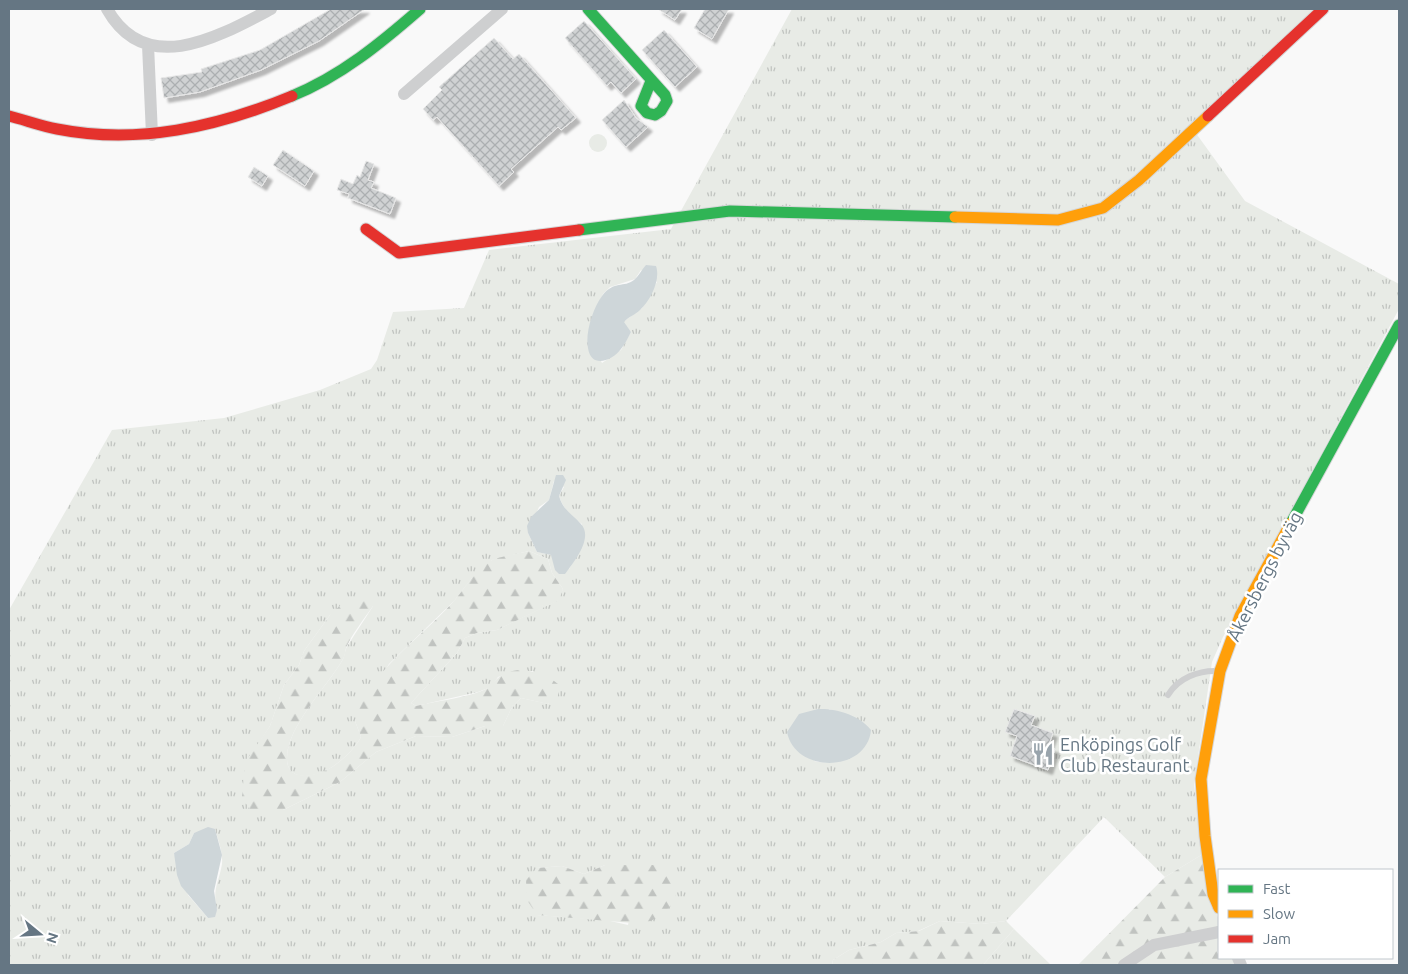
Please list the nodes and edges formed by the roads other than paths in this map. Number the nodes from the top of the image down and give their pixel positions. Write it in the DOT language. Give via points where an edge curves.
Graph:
graph roads {
  1 [pos="107,9"];
  2 [pos="271,9"];
  3 [pos="420,9"];
  4 [pos="502,9"];
  5 [pos="588,9"];
  6 [pos="1323,9"];
  7 [pos="148,46"];
  8 [pos="651,81"];
  9 [pos="404,94"];
  10 [pos="9,116"];
  11 [pos="152,135"];
  12 [pos="366,229"];
  13 [pos="1399,325"];
  14 [pos="1220,671"];
  15 [pos="1168,695"];
  16 [pos="1218,905"];
  17 [pos="1218,932"];
  18 [pos="1124,965"];
  1 -- 7 [label="street" via="121,29"];
  2 -- 7 [label="street" via="198,41 176,47"];
  3 -- 11 [label="street" via="381,43 309,88 220,123"];
  4 -- 9 [label="street"];
  5 -- 8 [label="street"];
  6 -- 12 [label="street" via="1139,180 1103,208 1058,220 730,211 399,253"];
  7 -- 11 [label="street"];
  10 -- 11 [label="street" via="66,132"];
  13 -- 14 [label="street, Åkersbergs byväg" via="1240,616"];
  14 -- 15 [label="lane" via="1207,670 1182,679"];
  14 -- 16 [label="street, Åkersbergs byväg" via="1200,789"];
  17 -- 18 [label="street" via="1154,945"];
}
